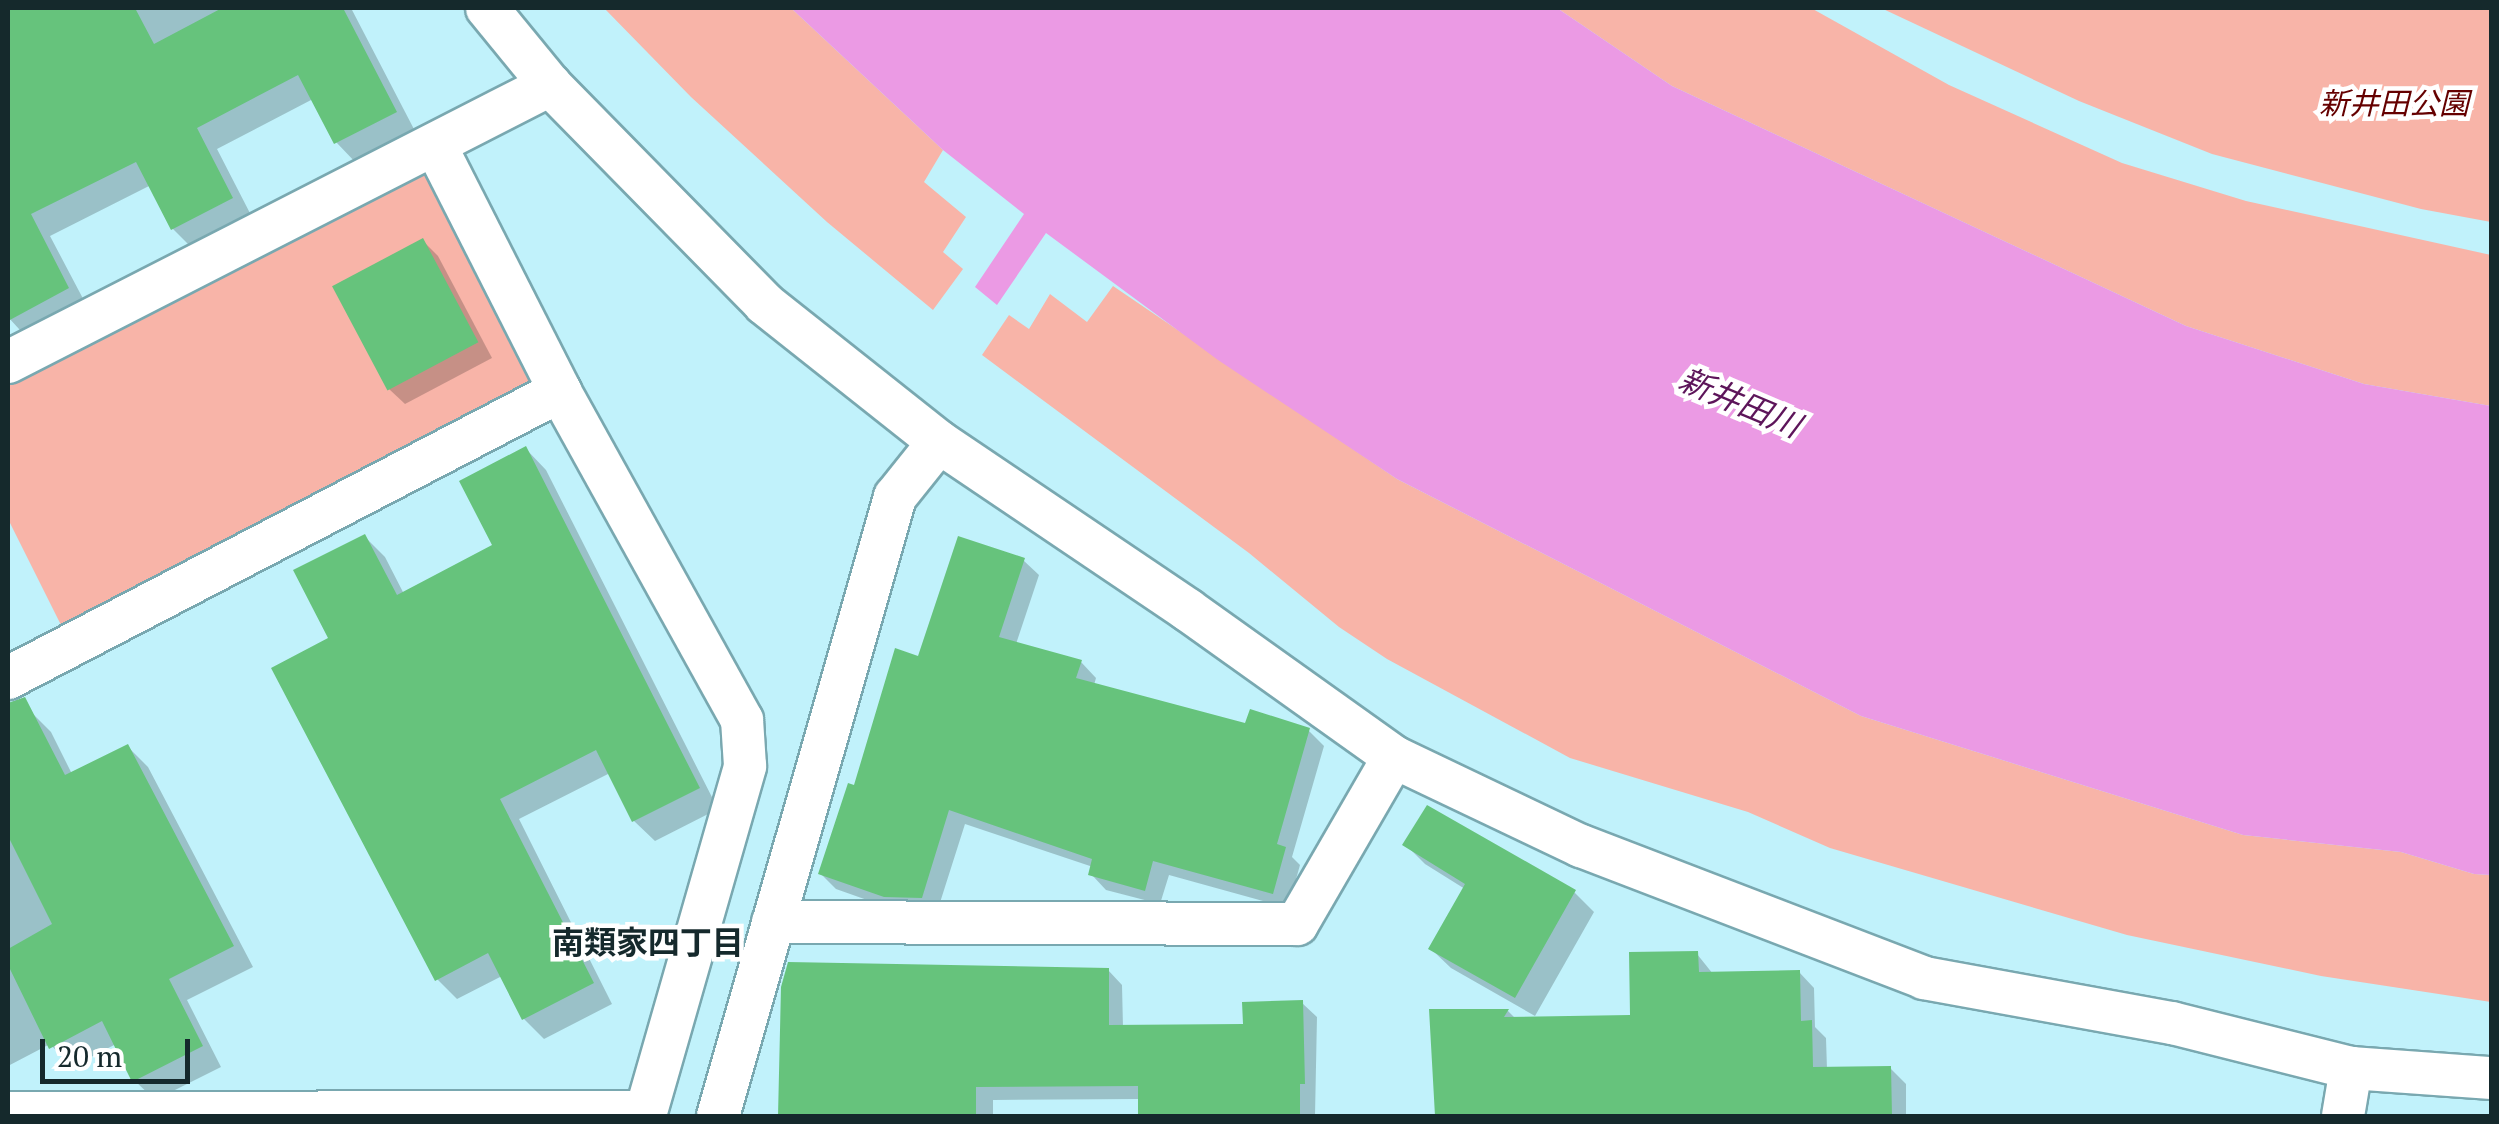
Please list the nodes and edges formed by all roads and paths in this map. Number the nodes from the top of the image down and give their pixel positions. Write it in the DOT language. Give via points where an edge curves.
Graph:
graph roads {
  1 [pos="487,8"];
  2 [pos="550,84"];
  3 [pos="435,144"];
  4 [pos="8,362"];
  5 [pos="560,391"];
  6 [pos="939,442"];
  7 [pos="8,678"];
  8 [pos="1394,757"];
  9 [pos="773,922"];
  10 [pos="2351,1068"];
  11 [pos="2492,1078"];
  12 [pos="8,1112"];
  13 [pos="718,1116"];
  14 [pos="2344,1116"];
  1 -- 2 [label="street"];
  2 -- 3 [label="street"];
  2 -- 6 [label="street" via="765,304"];
  3 -- 4 [label="street"];
  3 -- 5 [label="street"];
  5 -- 7 [label="street"];
  5 -- 12 [label="street" via="742,720 745,766 646,1112"];
  6 -- 8 [label="street"];
  6 -- 9 [label="street" via="895,497"];
  8 -- 9 [label="street" via="1297,924"];
  8 -- 10 [label="street" via="1581,846 1924,978 2172,1023"];
  9 -- 13 [label="street"];
  10 -- 11 [label="street"];
  10 -- 14 [label="street"];
}
